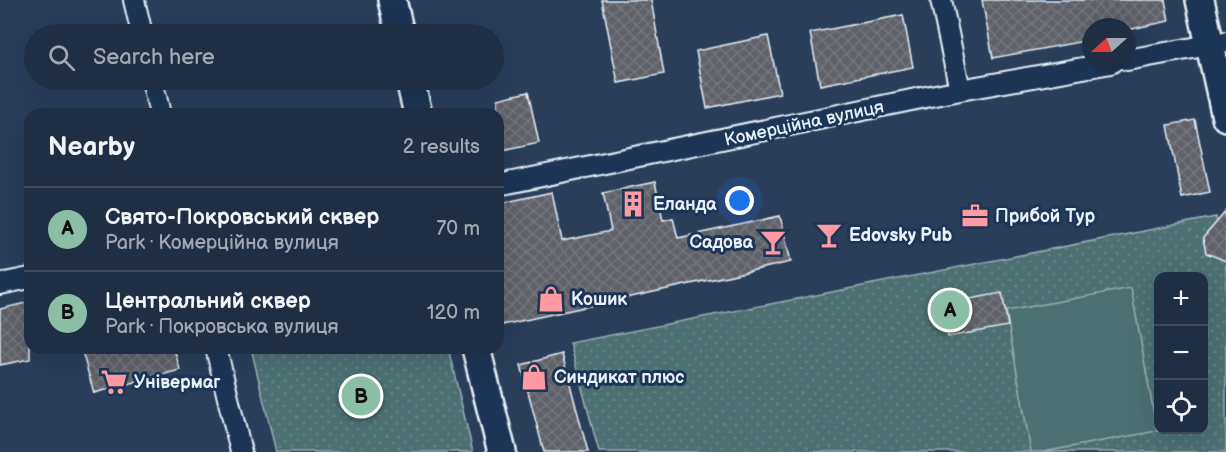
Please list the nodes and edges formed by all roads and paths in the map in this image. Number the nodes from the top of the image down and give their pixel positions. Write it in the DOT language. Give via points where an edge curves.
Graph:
graph roads {
  1 [pos="134,0"];
  2 [pos="392,0"];
  3 [pos="940,0"];
  4 [pos="1200,0"];
  5 [pos="140,24"];
  6 [pos="398,24"];
  7 [pos="1218,44"];
  8 [pos="1136,58"];
  9 [pos="1082,68"];
  10 [pos="154,90"];
  11 [pos="412,90"];
  12 [pos="960,90"];
  13 [pos="159,108"];
  14 [pos="417,108"];
  15 [pos="1226,117"];
  16 [pos="504,184"];
  17 [pos="24,279"];
  18 [pos="0,284"];
  19 [pos="217,354"];
  20 [pos="478,354"];
  21 [pos="241,452"];
  22 [pos="502,452"];
  1 -- 5 [label="street"];
  2 -- 6 [label="main road"];
  3 -- 12 [label="street"];
  4 -- 7 [label="main road"];
  7 -- 8 [label="street"];
  7 -- 15 [label="main road"];
  9 -- 12 [label="street, Комерційна вулиця"];
  10 -- 13 [label="street"];
  11 -- 14 [label="main road"];
  12 -- 16 [label="street, Комерційна вулиця"];
  17 -- 18 [label="street"];
  19 -- 21 [label="street"];
  20 -- 22 [label="main road"];
}
